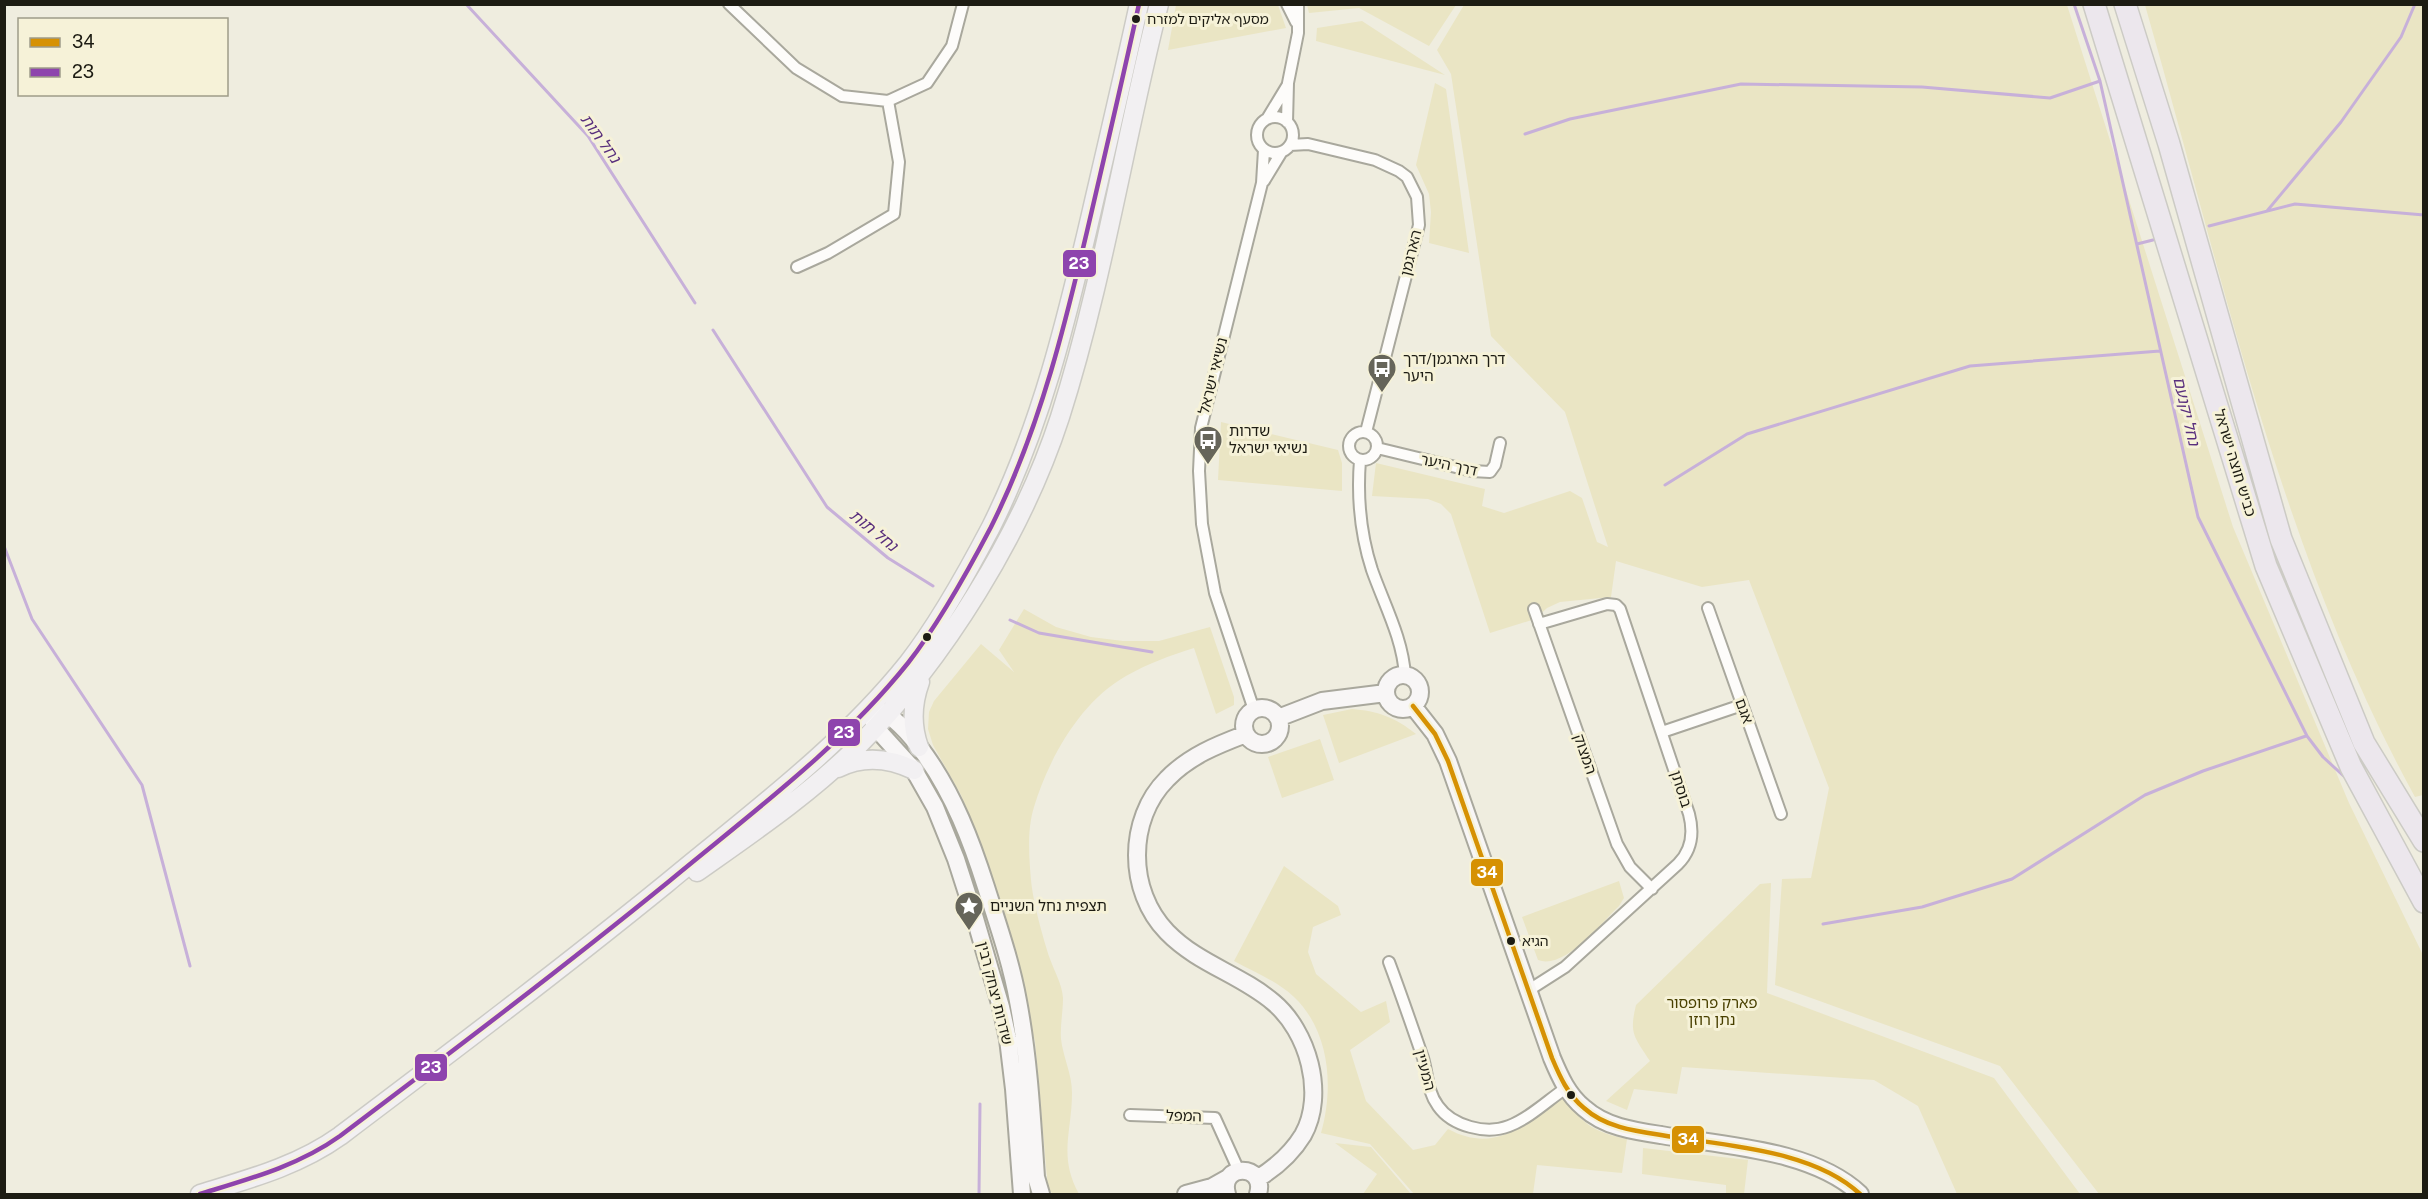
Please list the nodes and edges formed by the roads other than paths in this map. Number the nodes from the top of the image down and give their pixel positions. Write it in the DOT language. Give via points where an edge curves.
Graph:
graph roads {
  1 [pos="729,4"];
  2 [pos="963,4"];
  3 [pos="1139,4"];
  4 [pos="1159,4"];
  5 [pos="1287,4"];
  6 [pos="1298,4"];
  7 [pos="2094,4"];
  8 [pos="2125,4"];
  9 [pos="1298,28"];
  10 [pos="1288,83"];
  11 [pos="888,101"];
  12 [pos="1267,119"];
  13 [pos="1289,126"];
  14 [pos="1308,144"];
  15 [pos="1286,149"];
  16 [pos="1264,150"];
  17 [pos="1262,183"];
  18 [pos="797,267"];
  19 [pos="1366,432"];
  20 [pos="1500,443"];
  21 [pos="1377,448"];
  22 [pos="1360,460"];
  23 [pos="1708,608"];
  24 [pos="1534,609"];
  25 [pos="1539,624"];
  26 [pos="924,672"];
  27 [pos="1405,675"];
  28 [pos="1386,693"];
  29 [pos="1742,705"];
  30 [pos="1413,706"];
  31 [pos="869,708"];
  32 [pos="1254,710"];
  33 [pos="888,714"];
  34 [pos="1278,718"];
  35 [pos="875,727"];
  36 [pos="1662,732"];
  37 [pos="1246,734"];
  38 [pos="919,747"];
  39 [pos="914,770"];
  40 [pos="828,772"];
  41 [pos="1781,814"];
  42 [pos="2424,841"];
  43 [pos="1652,889"];
  44 [pos="2424,902"];
  45 [pos="577,955"];
  46 [pos="1389,962"];
  47 [pos="1529,990"];
  48 [pos="1566,1088"];
  49 [pos="1130,1115"];
  50 [pos="1232,1181"];
  51 [pos="1257,1187"];
  52 [pos="200,1194"];
  53 [pos="1022,1194"];
  54 [pos="1041,1194"];
  55 [pos="1186,1194"];
  56 [pos="1860,1194"];
  1 -- 11 [label="street" via="796,68 842,96"];
  2 -- 11 [label="street" via="952,46 927,83"];
  3 -- 31 [label="main road" via="1070,306 1025,446 991,527 960,582 910,661"];
  4 -- 26 [label="main road" via="1097,284 1059,420 1037,479 1005,544"];
  5 -- 9 [label="street"];
  6 -- 9 [label="street, נשיאי ישראל"];
  7 -- 44 [label="highway, כביש חוצה ישראל" via="2266,566 2351,767"];
  8 -- 42 [label="highway, כביש חוצה ישראל" via="2169,144 2281,539 2364,743"];
  9 -- 10 [label="street, נשיאי ישראל"];
  10 -- 12 [label="street, נשיאי ישראל"];
  10 -- 13 [label="street, נשיאי ישראל"];
  11 -- 18 [label="street" via="899,162 894,214"];
  12 -- 13 [label="street" via="1277,117"];
  12 -- 16 [label="street, נשיאי ישראל" via="1256,134"];
  13 -- 14 [label="street, הארגמן"];
  13 -- 15 [label="street, נשיאי ישראל"];
  14 -- 15 [label="street, הארגמן"];
  14 -- 19 [label="street, הארגמן" via="1390,166 1407,177 1417,197 1419,225"];
  15 -- 16 [label="street" via="1270,153"];
  15 -- 17 [label="street, נשיאי ישראל"];
  16 -- 17 [label="street, נשיאי ישראל"];
  17 -- 32 [label="street, נשיאי ישראל" via="1201,428 1199,471 1202,524 1215,593"];
  19 -- 21 [label="street" via="1373,436"];
  19 -- 22 [label="street" via="1357,433 1349,443 1350,452"];
  20 -- 21 [label="street, דרך היער" via="1490,472"];
  21 -- 22 [label="street" via="1373,456"];
  22 -- 27 [label="street" via="1358,493 1363,537 1400,643"];
  23 -- 29 [label="street, אגם"];
  24 -- 25 [label="street, המצוק"];
  25 -- 36 [label="street, בוסתן" via="1607,604 1618,607"];
  25 -- 43 [label="street, המצוק" via="1617,844 1630,867"];
  26 -- 33 [label="main road"];
  26 -- 38 [label="main road" via="914,709"];
  27 -- 28 [label="street" via="1391,680"];
  27 -- 30 [label="street" via="1418,686 1419,697"];
  28 -- 30 [label="street" via="1389,703 1398,709"];
  28 -- 34 [label="street" via="1322,701"];
  29 -- 36 [label="street"];
  29 -- 41 [label="street, אגם"];
  30 -- 47 [label="street" via="1436,734 1448,761"];
  31 -- 33 [label="street, שדרות יצחק רבין"];
  31 -- 35 [label="street, שדרות יצחק רבין"];
  31 -- 45 [label="main road" via="818,757"];
  32 -- 34 [label="street" via="1270,710"];
  32 -- 37 [label="street" via="1244,723"];
  33 -- 35 [label="main road"];
  33 -- 38 [label="street, שדרות יצחק רבין"];
  34 -- 37 [label="street" via="1279,730 1272,741 1260,744"];
  35 -- 39 [label="street, שדרות יצחק רבין"];
  35 -- 40 [label="main road"];
  36 -- 43 [label="street, בוסתן" via="1692,834 1682,860"];
  37 -- 51 [label="street" via="1188,761 1166,779 1150,801 1140,826 1136,852 1139,879 1149,905 1166,930 1190,953 1276,1004 1290,1020 1306,1052 1313,1097 1308,1123 1290,1151"];
  38 -- 54 [label="street, שדרות יצחק רבין" via="942,779 966,829 1010,961 1024,1035 1036,1177"];
  39 -- 40 [label="main road" via="889,760 865,760"];
  39 -- 53 [label="street, שדרות יצחק רבין" via="935,807 956,860 1001,1007 1014,1081"];
  40 -- 45 [label="main road" via="774,817"];
  43 -- 47 [label="street, בוסתן" via="1564,967"];
  45 -- 52 [label="main road" via="318,1152"];
  46 -- 48 [label="street, המעיין" via="1423,1059 1431,1096 1447,1116 1475,1128 1506,1127"];
  47 -- 48 [label="street"];
  48 -- 56 [label="street" via="1584,1108 1615,1126 1794,1159 1832,1174"];
  49 -- 50 [label="street, המפל" via="1215,1118"];
  50 -- 51 [label="street" via="1250,1172"];
  50 -- 55 [label="street"];
}
